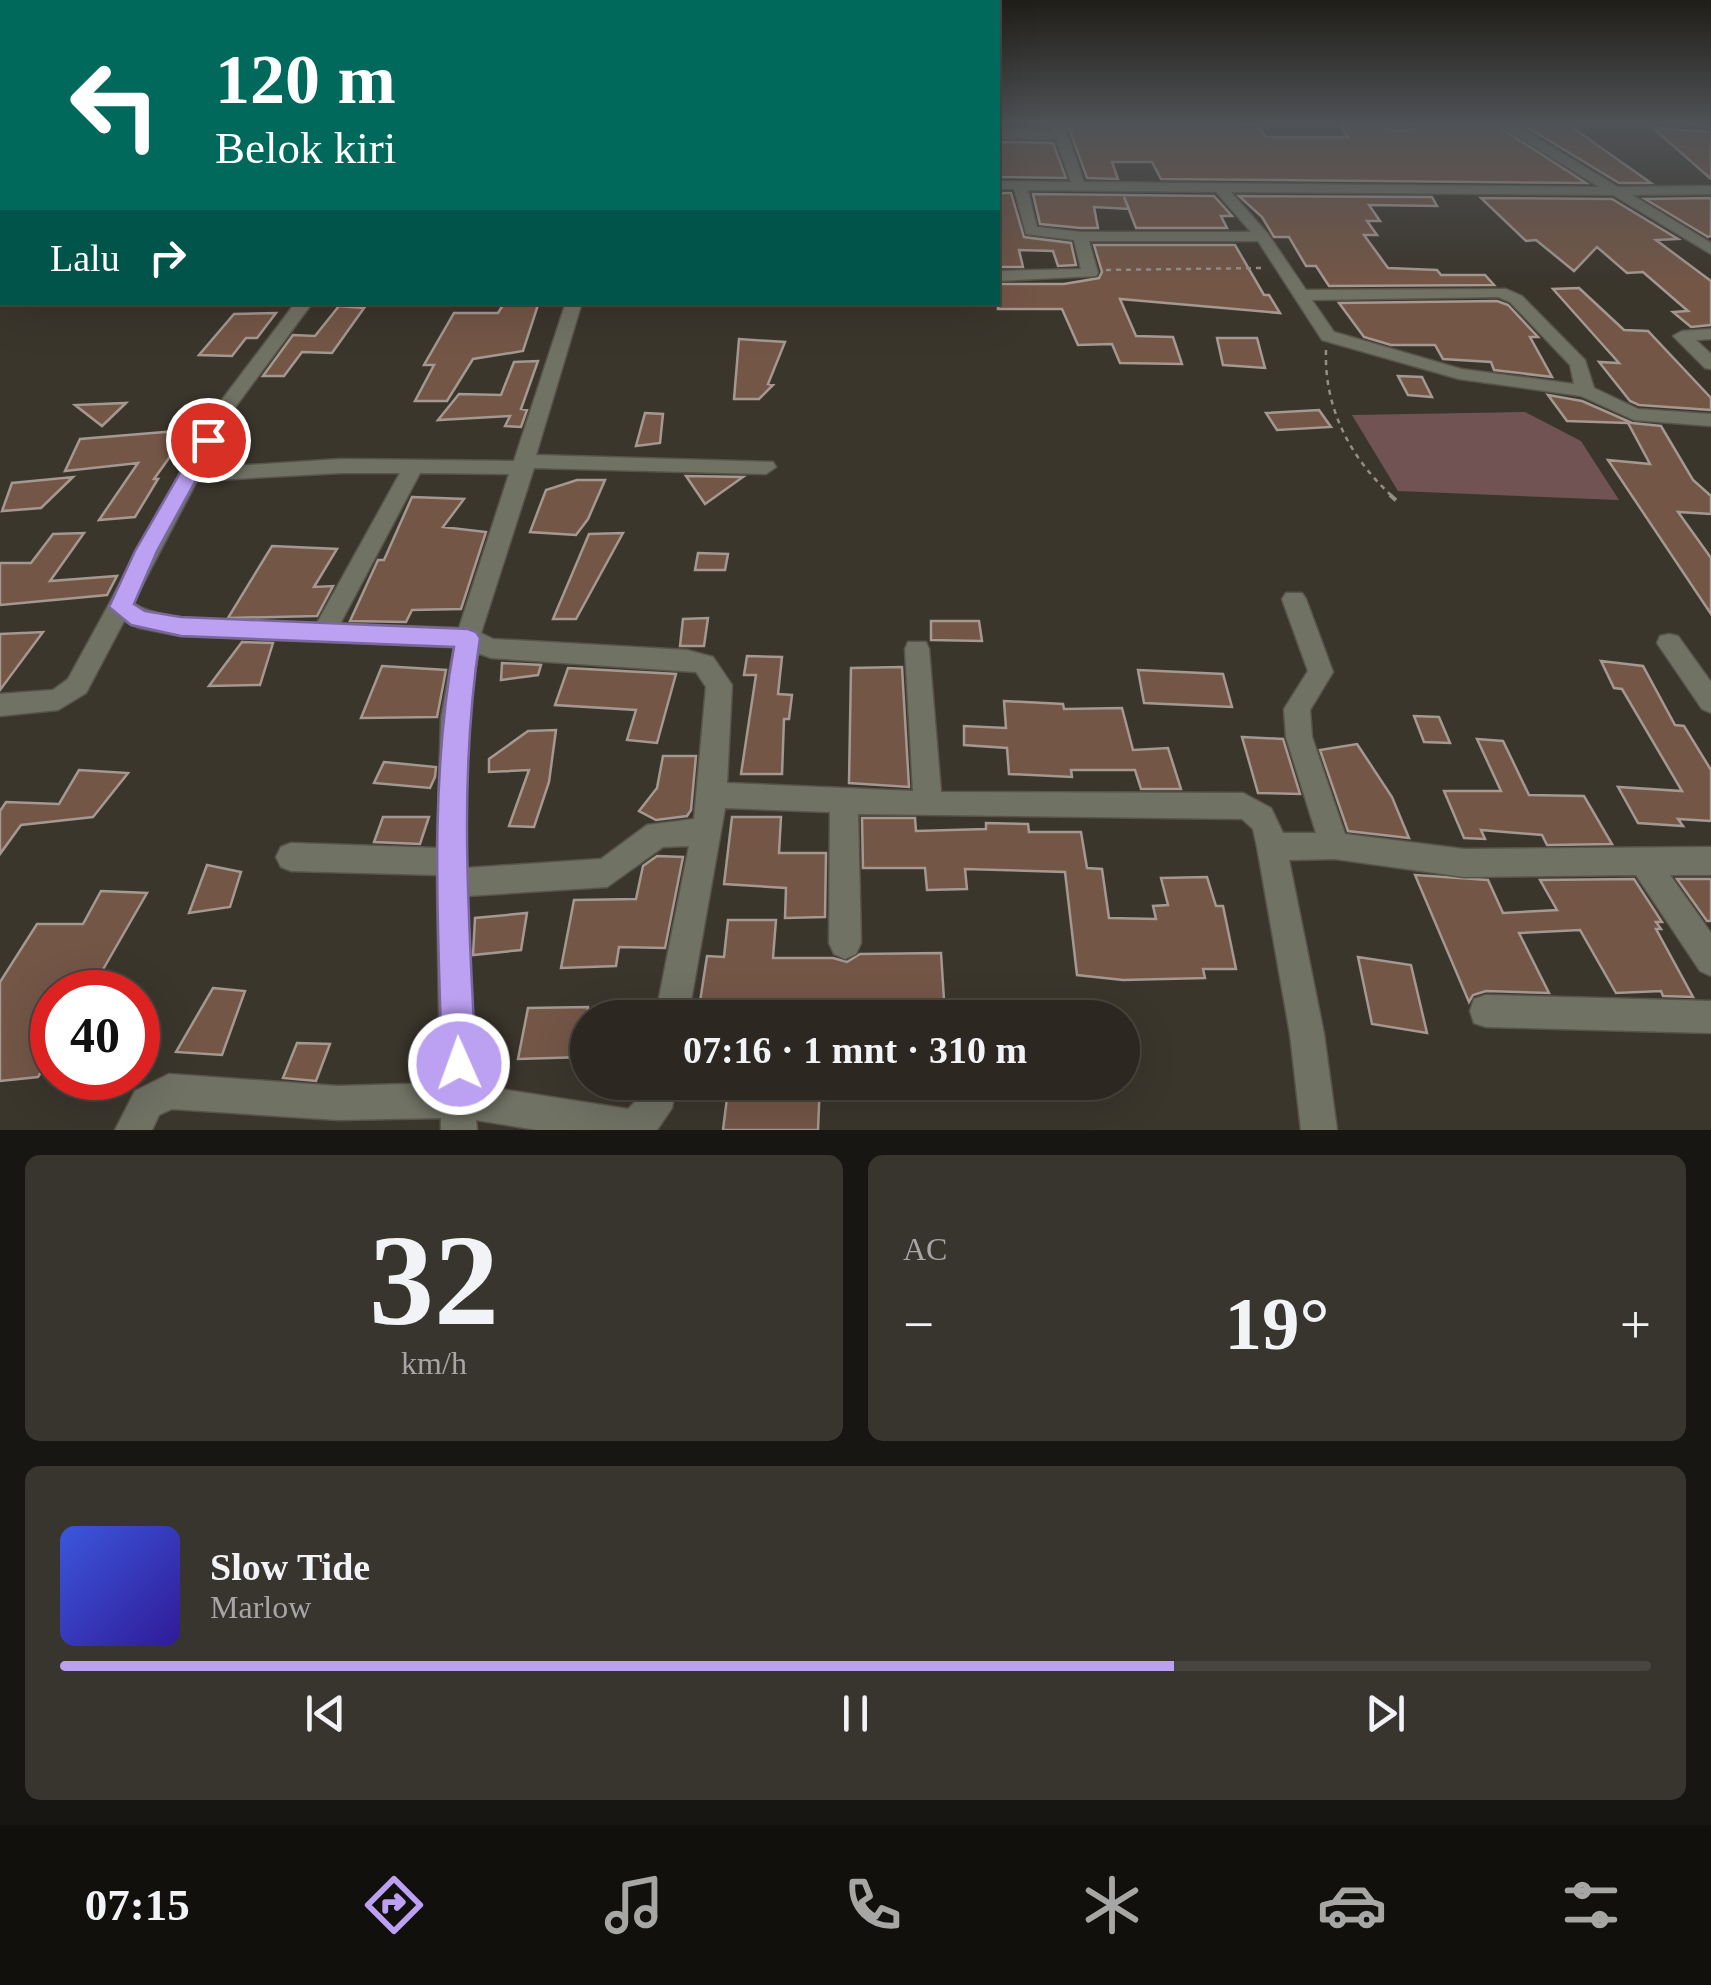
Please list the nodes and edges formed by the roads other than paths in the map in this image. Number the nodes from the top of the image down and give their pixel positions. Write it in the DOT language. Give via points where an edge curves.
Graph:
graph roads {
  1 [pos="1076,176"];
  2 [pos="1588,176"];
  3 [pos="1000,185"];
  4 [pos="1020,185"];
  5 [pos="1080,186"];
  6 [pos="1220,188"];
  7 [pos="1711,190"];
  8 [pos="1613,191"];
  9 [pos="1080,236"];
  10 [pos="1262,237"];
  11 [pos="1711,249"];
  12 [pos="1000,276"];
  13 [pos="1299,295"];
  14 [pos="302,305"];
  15 [pos="573,305"];
  16 [pos="1711,334"];
  17 [pos="1711,364"];
  18 [pos="1585,391"];
  19 [pos="1711,420"];
  20 [pos="525,464"];
  21 [pos="414,466"];
  22 [pos="766,467"];
  23 [pos="190,475"];
  24 [pos="1294,599"];
  25 [pos="121,607"];
  26 [pos="324,632"];
  27 [pos="468,638"];
  28 [pos="1669,643"];
  29 [pos="917,649"];
  30 [pos="1711,702"];
  31 [pos="0,705"];
  32 [pos="713,795"];
  33 [pos="844,800"];
  34 [pos="928,804"];
  35 [pos="706,832"];
  36 [pos="1335,846"];
  37 [pos="1272,847"];
  38 [pos="291,857"];
  39 [pos="1711,861"];
  40 [pos="1643,862"];
  41 [pos="452,872"];
  42 [pos="845,943"];
  43 [pos="1711,960"];
  44 [pos="675,1000"];
  45 [pos="1486,1011"];
  46 [pos="1711,1017"];
  47 [pos="654,1100"];
  48 [pos="460,1115"];
  49 [pos="134,1130"];
  50 [pos="1319,1130"];
  1 -- 5 [label="street"];
  2 -- 8 [label="street"];
  3 -- 4 [label="street"];
  4 -- 5 [label="street"];
  4 -- 9 [label="street" via="1031,231"];
  5 -- 6 [label="street"];
  6 -- 8 [label="street"];
  6 -- 10 [label="street"];
  7 -- 8 [label="street"];
  8 -- 11 [label="street"];
  9 -- 10 [label="street"];
  9 -- 12 [label="street" via="1091,270"];
  10 -- 13 [label="street"];
  13 -- 18 [label="street" via="1328,336 1460,374"];
  13 -- 18 [label="street" via="1500,292 1516,299 1578,364"];
  14 -- 23 [label="street" via="227,405"];
  15 -- 20 [label="street"];
  16 -- 17 [label="street" via="1682,336"];
  18 -- 19 [label="street" via="1634,414"];
  20 -- 21 [label="street"];
  20 -- 22 [label="street"];
  20 -- 27 [label="street"];
  21 -- 23 [label="street"];
  21 -- 26 [label="street"];
  23 -- 25 [label="street"];
  24 -- 36 [label="street" via="1321,672 1297,709 1300,737"];
  25 -- 26 [label="street" via="139,619 181,627"];
  25 -- 31 [label="street" via="68,694 29,706"];
  26 -- 27 [label="street"];
  27 -- 32 [label="street" via="491,648 704,664 719,685"];
  27 -- 41 [label="street" via="454,718"];
  28 -- 30 [label="street"];
  29 -- 34 [label="street"];
  32 -- 33 [label="street"];
  32 -- 35 [label="street"];
  33 -- 34 [label="street"];
  33 -- 42 [label="street"];
  34 -- 37 [label="street" via="1244,806 1266,823"];
  35 -- 41 [label="street" via="657,834 607,873"];
  35 -- 44 [label="street"];
  36 -- 37 [label="street"];
  36 -- 40 [label="street" via="1464,864"];
  37 -- 50 [label="street"];
  38 -- 41 [label="street"];
  39 -- 40 [label="street"];
  40 -- 43 [label="street"];
  41 -- 48 [label="street"];
  45 -- 46 [label="street"];
  47 -- 48 [label="street" via="650,1113 624,1129"];
  48 -- 49 [label="street" via="168,1091 146,1103"];
}
